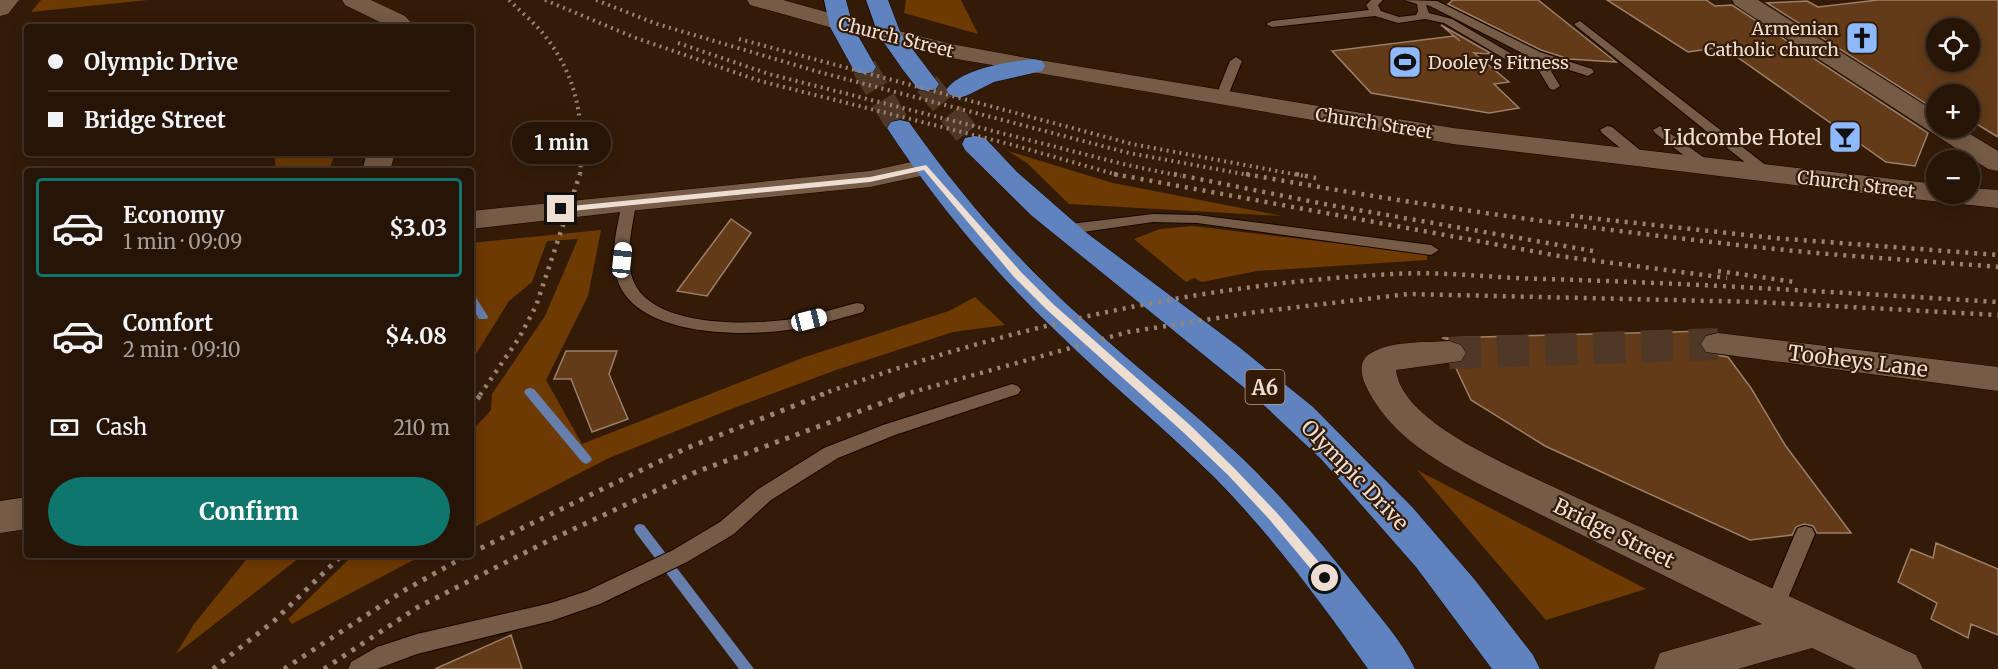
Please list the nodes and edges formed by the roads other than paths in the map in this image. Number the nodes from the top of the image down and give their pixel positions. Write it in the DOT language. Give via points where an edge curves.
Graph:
graph roads {
  1 [pos="8,0"];
  2 [pos="353,0"];
  3 [pos="758,0"];
  4 [pos="877,0"];
  5 [pos="1377,0"];
  6 [pos="1409,0"];
  7 [pos="1743,0"];
  8 [pos="0,9"];
  9 [pos="838,11"];
  10 [pos="1376,13"];
  11 [pos="1424,15"];
  12 [pos="400,24"];
  13 [pos="1272,24"];
  14 [pos="1580,24"];
  15 [pos="891,36"];
  16 [pos="1516,60"];
  17 [pos="1236,61"];
  18 [pos="1554,62"];
  19 [pos="1033,66"];
  20 [pos="864,67"];
  21 [pos="1588,72"];
  22 [pos="927,84"];
  23 [pos="1554,86"];
  24 [pos="959,90"];
  25 [pos="1221,98"];
  26 [pos="1926,117"];
  27 [pos="900,128"];
  28 [pos="1607,130"];
  29 [pos="1660,130"];
  30 [pos="1959,138"];
  31 [pos="975,144"];
  32 [pos="1641,158"];
  33 [pos="1998,163"];
  34 [pos="1705,165"];
  35 [pos="926,167"];
  36 [pos="1767,173"];
  37 [pos="1998,199"];
  38 [pos="629,201"];
  39 [pos="474,220"];
  40 [pos="1062,230"];
  41 [pos="1431,250"];
  42 [pos="857,308"];
  43 [pos="1718,344"];
  44 [pos="1449,353"];
  45 [pos="1998,378"];
  46 [pos="1012,390"];
  47 [pos="24,513"];
  48 [pos="0,517"];
  49 [pos="1805,534"];
  50 [pos="1773,610"];
  51 [pos="1814,629"];
  52 [pos="1675,668"];
  53 [pos="359,669"];
  54 [pos="1393,669"];
  55 [pos="1518,669"];
  56 [pos="1901,669"];
  1 -- 8 [label="street"];
  2 -- 12 [label="street"];
  3 -- 9 [label="street, Church Street"];
  4 -- 9 [label="highway" via="866,12"];
  4 -- 15 [label="highway"];
  5 -- 10 [label="lane" via="1372,5"];
  6 -- 11 [label="lane" via="1422,7"];
  6 -- 18 [label="lane" via="1433,3"];
  7 -- 26 [label="street"];
  9 -- 15 [label="highway, Church Street"];
  9 -- 20 [label="highway" via="849,44"];
  10 -- 11 [label="lane" via="1407,21"];
  10 -- 13 [label="lane"];
  11 -- 16 [label="lane" via="1448,21"];
  14 -- 36 [label="lane"];
  15 -- 19 [label="street, Church Street"];
  15 -- 22 [label="highway"];
  17 -- 25 [label="lane"];
  18 -- 21 [label="lane"];
  18 -- 23 [label="lane" via="1545,70"];
  19 -- 24 [label="highway" via="996,72"];
  19 -- 25 [label="street, Church Street"];
  25 -- 32 [label="street, Church Street" via="1453,136"];
  27 -- 35 [label="highway"];
  28 -- 32 [label="lane"];
  29 -- 34 [label="lane"];
  30 -- 33 [label="street"];
  31 -- 40 [label="highway, Olympic Drive / A6"];
  32 -- 34 [label="street, Church Street"];
  34 -- 36 [label="street, Church Street"];
  35 -- 38 [label="street" via="870,179"];
  35 -- 54 [label="highway" via="1041,299 1187,429 1273,516 1352,611"];
  36 -- 37 [label="street, Church Street"];
  38 -- 39 [label="street"];
  38 -- 42 [label="lane" via="622,260 625,281 632,295 668,318 703,325 777,326"];
  40 -- 41 [label="lane" via="1153,218 1197,219"];
  40 -- 55 [label="highway, Olympic Drive / A6" via="1263,385 1317,433 1425,549"];
  43 -- 45 [label="street, Tooheys Lane"];
  44 -- 50 [label="street, Bridge Street" via="1394,357 1379,364 1380,381 1400,410 1423,432 1478,465"];
  46 -- 53 [label="lane" via="831,453 764,495 727,528 680,556 593,598 417,644 377,657"];
  47 -- 48 [label="street"];
  49 -- 50 [label="lane"];
  50 -- 51 [label="street, Bridge Street"];
  51 -- 52 [label="street"];
  51 -- 56 [label="street, Bridge Street"];
}
